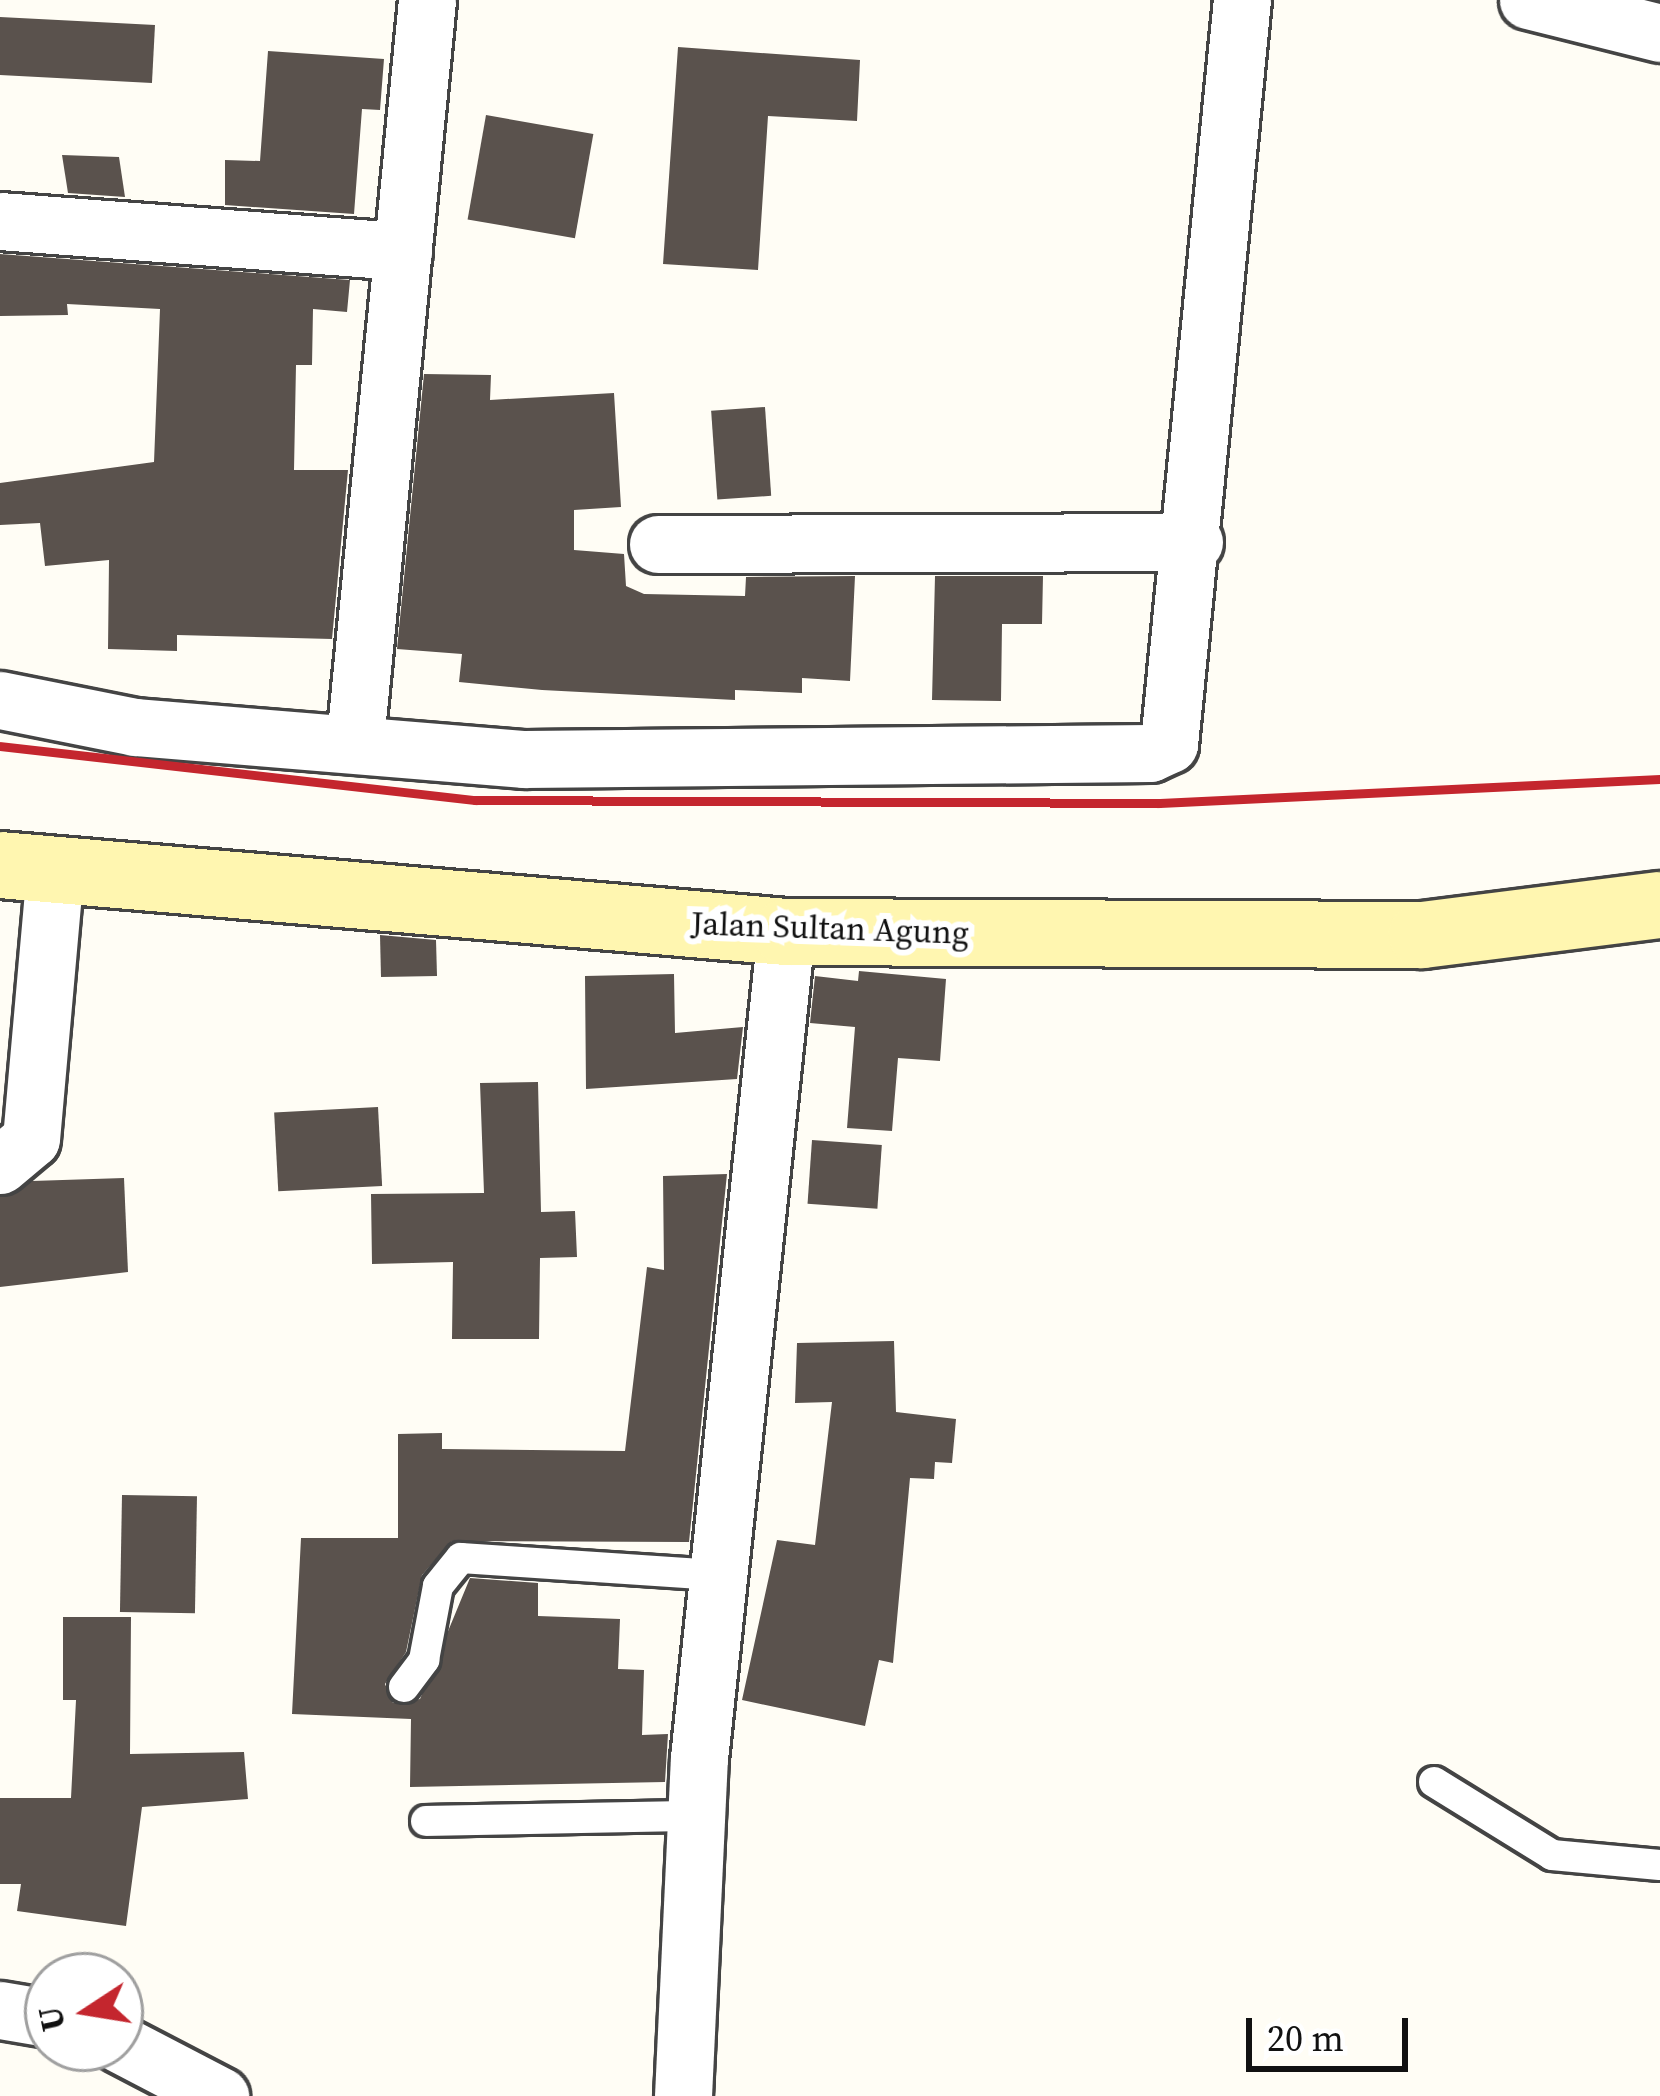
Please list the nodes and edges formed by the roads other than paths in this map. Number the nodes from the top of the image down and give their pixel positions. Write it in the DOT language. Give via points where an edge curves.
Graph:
graph roads {
  1 [pos="427,0"];
  2 [pos="1242,0"];
  3 [pos="1528,0"];
  4 [pos="1660,33"];
  5 [pos="0,220"];
  6 [pos="403,250"];
  7 [pos="1194,542"];
  8 [pos="658,544"];
  9 [pos="0,700"];
  10 [pos="355,740"];
  11 [pos="27,868"];
  12 [pos="1660,905"];
  13 [pos="786,932"];
  14 [pos="0,1165"];
  15 [pos="718,1575"];
  16 [pos="404,1687"];
  17 [pos="1434,1782"];
  18 [pos="697,1816"];
  19 [pos="426,1821"];
  20 [pos="1660,1865"];
  21 [pos="144,2056"];
  22 [pos="220,2096"];
  23 [pos="683,2096"];
  1 -- 6 [label="street"];
  2 -- 7 [label="street"];
  3 -- 4 [label="street"];
  5 -- 6 [label="street"];
  6 -- 10 [label="street"];
  7 -- 8 [label="street"];
  7 -- 10 [label="street" via="1177,731 1150,753 524,759"];
  9 -- 10 [label="street" via="135,727"];
  11 -- 13 [label="street, Jalan Sultan Agung"];
  11 -- 14 [label="street" via="31,1139"];
  12 -- 13 [label="street, Jalan Sultan Agung" via="1422,934"];
  13 -- 15 [label="street"];
  15 -- 16 [label="lane" via="461,1558 438,1586 424,1660"];
  15 -- 18 [label="street"];
  17 -- 20 [label="lane" via="1552,1855"];
  18 -- 19 [label="lane"];
  18 -- 23 [label="street"];
  21 -- 22 [label="street"];
}
